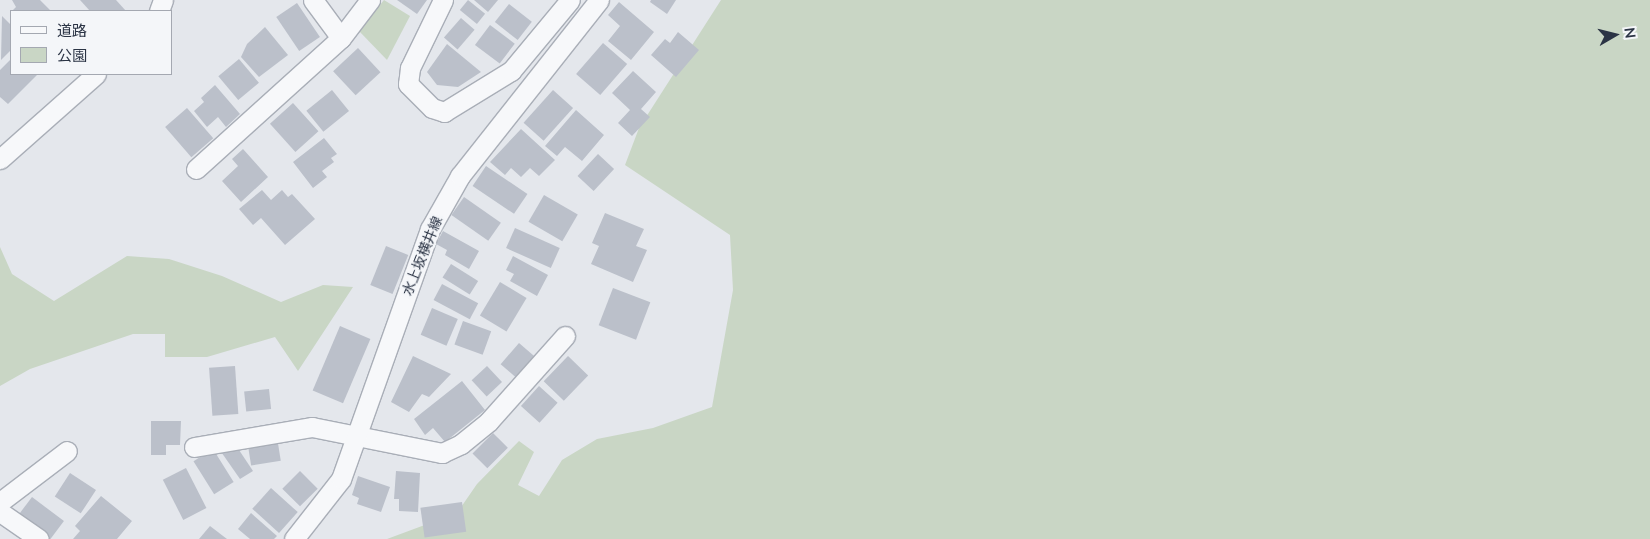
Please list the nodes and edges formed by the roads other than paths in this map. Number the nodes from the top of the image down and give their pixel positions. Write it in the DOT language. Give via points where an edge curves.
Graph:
graph roads {
  1 [pos="313,0"];
  2 [pos="370,0"];
  3 [pos="443,0"];
  4 [pos="570,0"];
  5 [pos="599,0"];
  6 [pos="341,38"];
  7 [pos="95,75"];
  8 [pos="0,159"];
  9 [pos="196,169"];
  10 [pos="565,336"];
  11 [pos="357,435"];
  12 [pos="194,447"];
  13 [pos="67,451"];
  14 [pos="0,502"];
  15 [pos="0,512"];
  16 [pos="39,539"];
  17 [pos="294,539"];
  1 -- 6 [label="street"];
  2 -- 6 [label="street"];
  3 -- 4 [label="street" via="410,68 408,84 432,108 444,112 510,70"];
  5 -- 11 [label="street, 水上坂横井線" via="460,176 430,229"];
  6 -- 9 [label="street"];
  7 -- 8 [label="street"];
  10 -- 11 [label="street" via="489,421 461,444 442,453"];
  11 -- 12 [label="street" via="312,427"];
  11 -- 17 [label="street, 水上坂横井線" via="341,479"];
  13 -- 14 [label="street"];
  15 -- 16 [label="street"];
}
